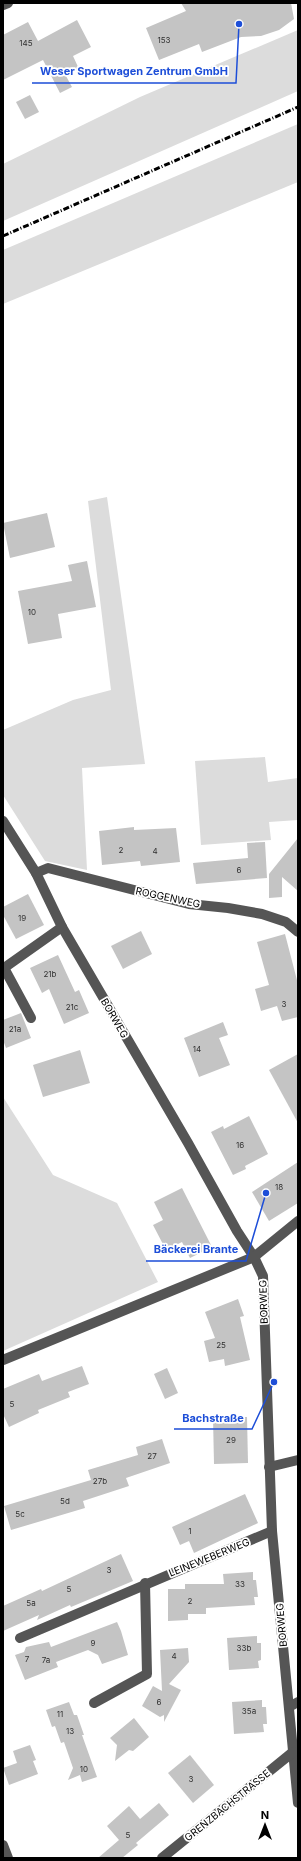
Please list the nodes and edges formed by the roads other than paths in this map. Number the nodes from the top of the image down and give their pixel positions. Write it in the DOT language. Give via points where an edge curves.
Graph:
graph roads {
  1 [pos="8,3"];
  2 [pos="3,6"];
  3 [pos="3,820"];
  4 [pos="36,873"];
  5 [pos="62,927"];
  6 [pos="298,932"];
  7 [pos="3,967"];
  8 [pos="31,1018"];
  9 [pos="298,1221"];
  10 [pos="254,1257"];
  11 [pos="3,1360"];
  12 [pos="298,1460"];
  13 [pos="269,1467"];
  14 [pos="272,1531"];
  15 [pos="145,1584"];
  16 [pos="20,1638"];
  17 [pos="298,1702"];
  18 [pos="94,1703"];
  19 [pos="289,1707"];
  20 [pos="293,1752"];
  21 [pos="298,1803"];
  22 [pos="3,1845"];
  23 [pos="8,1858"];
  24 [pos="162,1858"];
  1 -- 2 [label="street"];
  3 -- 4 [label="street, BORWEG"];
  4 -- 5 [label="street, BORWEG"];
  4 -- 6 [label="street, ROGGENWEG" via="48,868 189,904 262,914 286,922"];
  5 -- 7 [label="street"];
  5 -- 10 [label="street, BORWEG"];
  7 -- 8 [label="street"];
  9 -- 10 [label="street"];
  10 -- 11 [label="street"];
  10 -- 13 [label="street, BORWEG" via="263,1276"];
  12 -- 13 [label="street"];
  13 -- 14 [label="street, BORWEG"];
  14 -- 15 [label="street, LEINEWEBERWEG"];
  14 -- 19 [label="street, BORWEG"];
  15 -- 16 [label="street, LEINEWEBERWEG"];
  15 -- 18 [label="street" via="147,1674"];
  17 -- 19 [label="street"];
  19 -- 20 [label="street, BORWEG"];
  20 -- 21 [label="street, BORWEG"];
  20 -- 24 [label="street, GRENZBACHSTRASSE"];
  22 -- 23 [label="street"];
}
